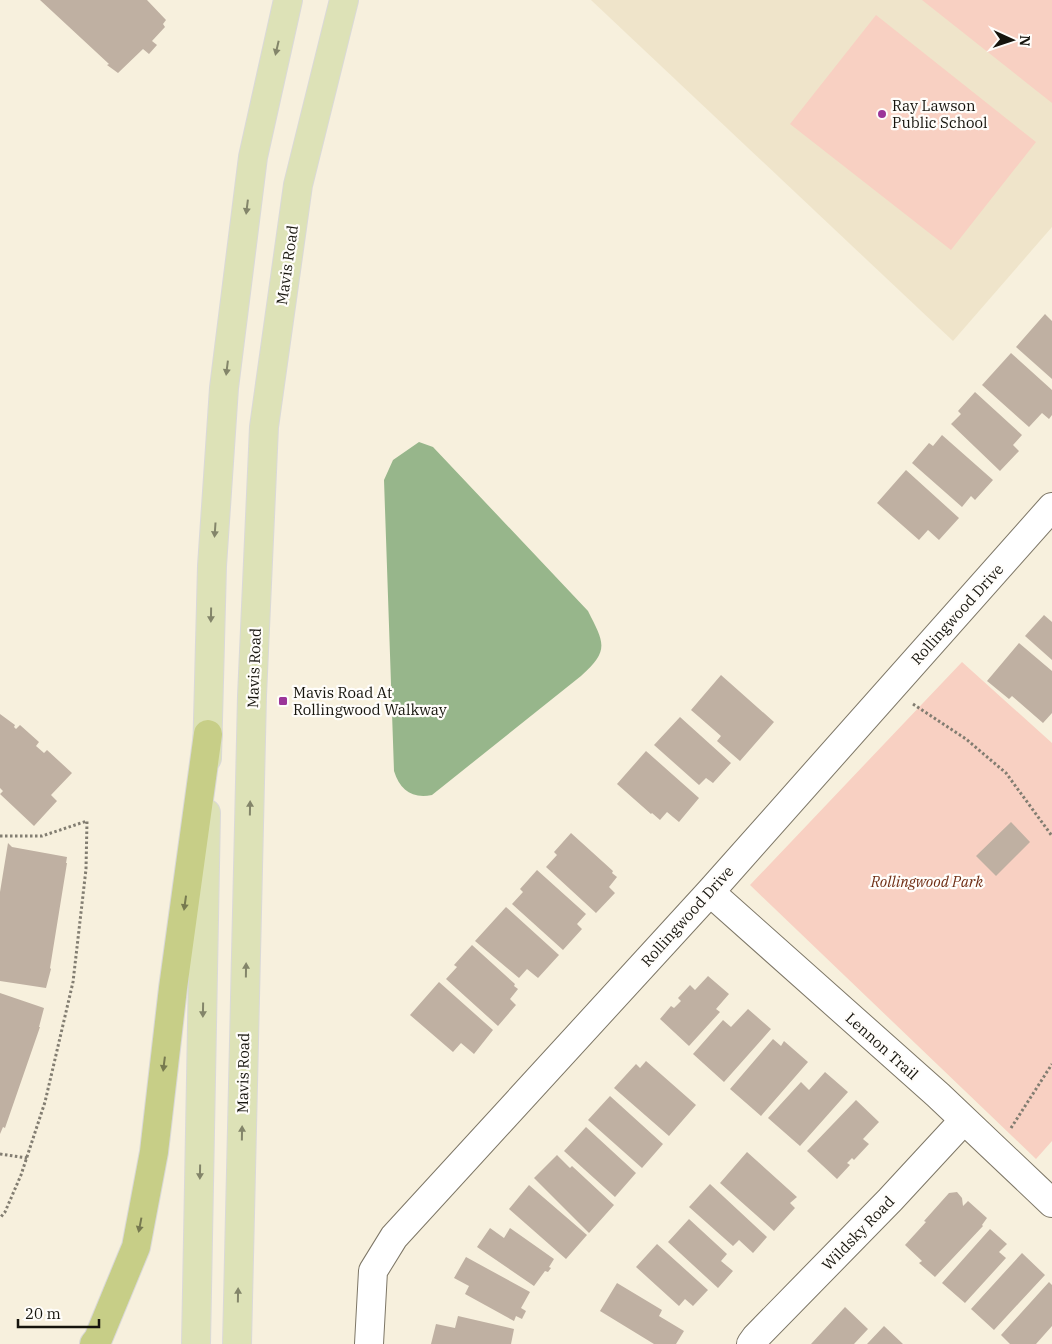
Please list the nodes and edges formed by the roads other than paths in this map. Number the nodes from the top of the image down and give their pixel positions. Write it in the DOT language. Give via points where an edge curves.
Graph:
graph roads {
  1 [pos="288,0"];
  2 [pos="344,0"];
  3 [pos="1052,507"];
  4 [pos="208,734"];
  5 [pos="710,892"];
  6 [pos="964,1120"];
  7 [pos="1052,1202"];
  8 [pos="94,1344"];
  9 [pos="196,1344"];
  10 [pos="237,1344"];
  11 [pos="369,1344"];
  12 [pos="751,1344"];
  1 -- 4 [label="main road, one-way" via="253,157 224,388 212,566"];
  10 -- 2 [label="main road, Mavis Road, one-way" via="252,696 264,427 298,186"];
  3 -- 5 [label="street, Rollingwood Drive"];
  4 -- 8 [label="highway, one-way" via="154,1152 136,1247"];
  4 -- 9 [label="main road, one-way"];
  5 -- 6 [label="street, Lennon Trail"];
  5 -- 11 [label="street, Rollingwood Drive" via="394,1238 373,1271"];
  6 -- 7 [label="street, Lennon Trail"];
  6 -- 12 [label="street, Wildsky Road"];
}
